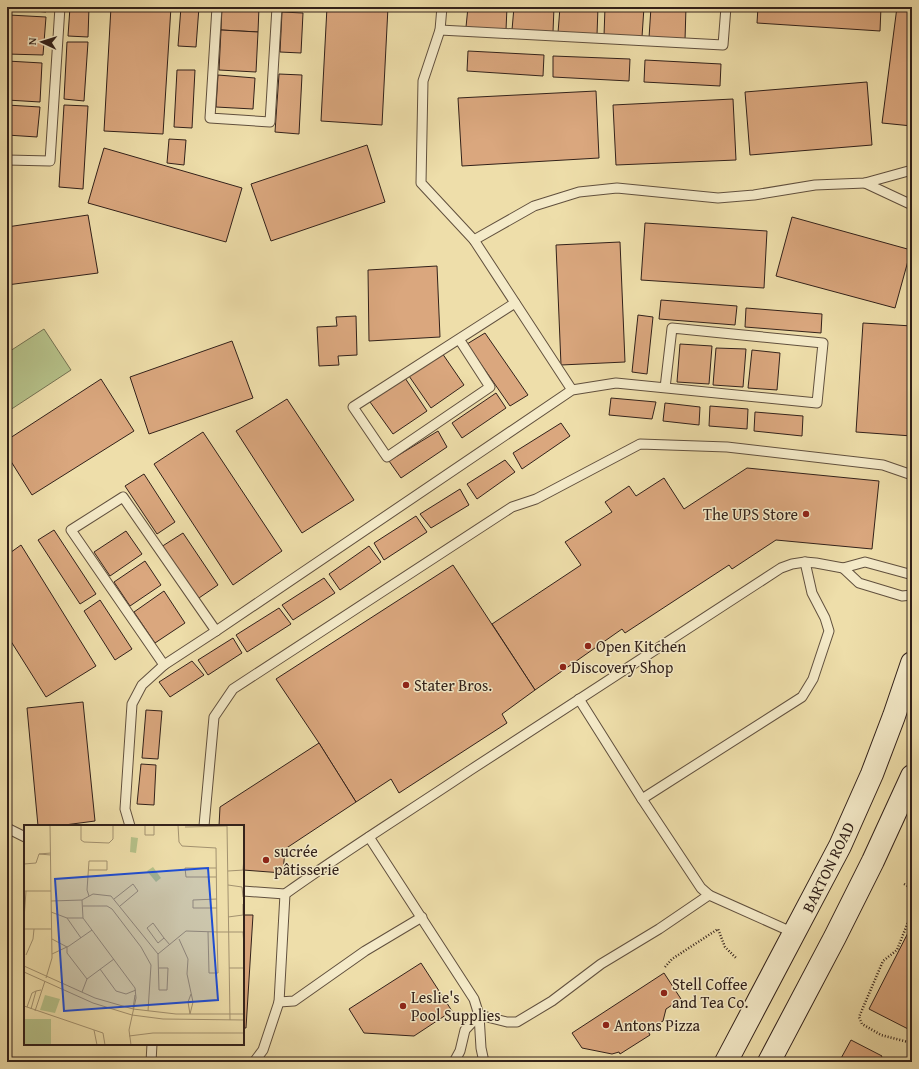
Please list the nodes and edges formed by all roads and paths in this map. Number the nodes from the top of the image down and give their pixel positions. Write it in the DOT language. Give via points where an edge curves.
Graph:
graph roads {
  1 [pos="60,7"];
  2 [pos="217,7"];
  3 [pos="277,7"];
  4 [pos="442,7"];
  5 [pos="726,7"];
  6 [pos="440,30"];
  7 [pos="7,160"];
  8 [pos="912,170"];
  9 [pos="865,183"];
  10 [pos="912,204"];
  11 [pos="474,240"];
  12 [pos="515,303"];
  13 [pos="459,339"];
  14 [pos="665,388"];
  15 [pos="572,390"];
  16 [pos="912,476"];
  17 [pos="805,562"];
  18 [pos="843,568"];
  19 [pos="912,576"];
  20 [pos="912,595"];
  21 [pos="216,631"];
  22 [pos="912,663"];
  23 [pos="164,665"];
  24 [pos="579,699"];
  25 [pos="912,776"];
  26 [pos="642,799"];
  27 [pos="130,825"];
  28 [pos="204,825"];
  29 [pos="7,828"];
  30 [pos="24,836"];
  31 [pos="369,837"];
  32 [pos="904,884"];
  33 [pos="912,888"];
  34 [pos="244,891"];
  35 [pos="285,894"];
  36 [pos="709,895"];
  37 [pos="912,912"];
  38 [pos="422,917"];
  39 [pos="795,933"];
  40 [pos="737,959"];
  41 [pos="665,967"];
  42 [pos="278,1002"];
  43 [pos="479,1015"];
  44 [pos="912,1043"];
  45 [pos="152,1045"];
  46 [pos="151,1062"];
  47 [pos="254,1062"];
  48 [pos="454,1062"];
  49 [pos="484,1062"];
  50 [pos="726,1062"];
  51 [pos="769,1062"];
  1 -- 7 [label="lane" via="50,161"];
  2 -- 3 [label="lane" via="210,118 270,122"];
  4 -- 6 [label="lane"];
  5 -- 6 [label="lane" via="723,45"];
  6 -- 11 [label="lane" via="423,81 421,183"];
  8 -- 9 [label="lane"];
  9 -- 10 [label="lane"];
  9 -- 11 [label="lane" via="815,185 718,198 617,188 579,192 534,206"];
  11 -- 12 [label="lane"];
  12 -- 13 [label="lane"];
  12 -- 15 [label="lane"];
  13 -- 13 [label="lane" via="353,407 387,457 490,387"];
  14 -- 14 [label="lane" via="817,403 823,343 672,328"];
  14 -- 15 [label="lane" via="616,383"];
  15 -- 21 [label="lane"];
  16 -- 28 [label="lane" via="883,465 735,448 640,444 536,499 512,507 233,689 214,716"];
  17 -- 18 [label="lane"];
  17 -- 24 [label="lane" via="782,568"];
  17 -- 26 [label="lane" via="812,594 829,631 813,679 802,697"];
  18 -- 19 [label="lane" via="865,562"];
  18 -- 20 [label="lane" via="859,584 902,596"];
  21 -- 23 [label="lane"];
  21 -- 23 [label="lane" via="123,497 71,530"];
  22 -- 39 [label="main road, BARTON ROAD" via="872,774 840,846"];
  23 -- 27 [label="lane" via="142,685 132,704 125,810"];
  24 -- 26 [label="lane"];
  24 -- 31 [label="lane"];
  25 -- 51 [label="main road" via="835,937"];
  26 -- 36 [label="lane" via="701,888"];
  29 -- 30 [label="lane"];
  31 -- 35 [label="lane"];
  31 -- 38 [label="lane"];
  32 -- 33 [label="path"];
  34 -- 35 [label="lane"];
  35 -- 42 [label="lane"];
  36 -- 39 [label="lane"];
  36 -- 43 [label="lane" via="601,964 552,1001 517,1022"];
  37 -- 44 [label="path" via="897,950 883,961 859,1017 862,1024 881,1035"];
  38 -- 42 [label="lane" via="365,951 294,1001"];
  38 -- 43 [label="lane" via="474,999"];
  39 -- 50 [label="main road, BARTON ROAD"];
  40 -- 41 [label="path" via="726,947 718,929 672,959"];
  42 -- 47 [label="lane" via="263,1050"];
  43 -- 48 [label="lane" via="465,1030 460,1052"];
  43 -- 49 [label="lane"];
  45 -- 46 [label="lane"];
}
